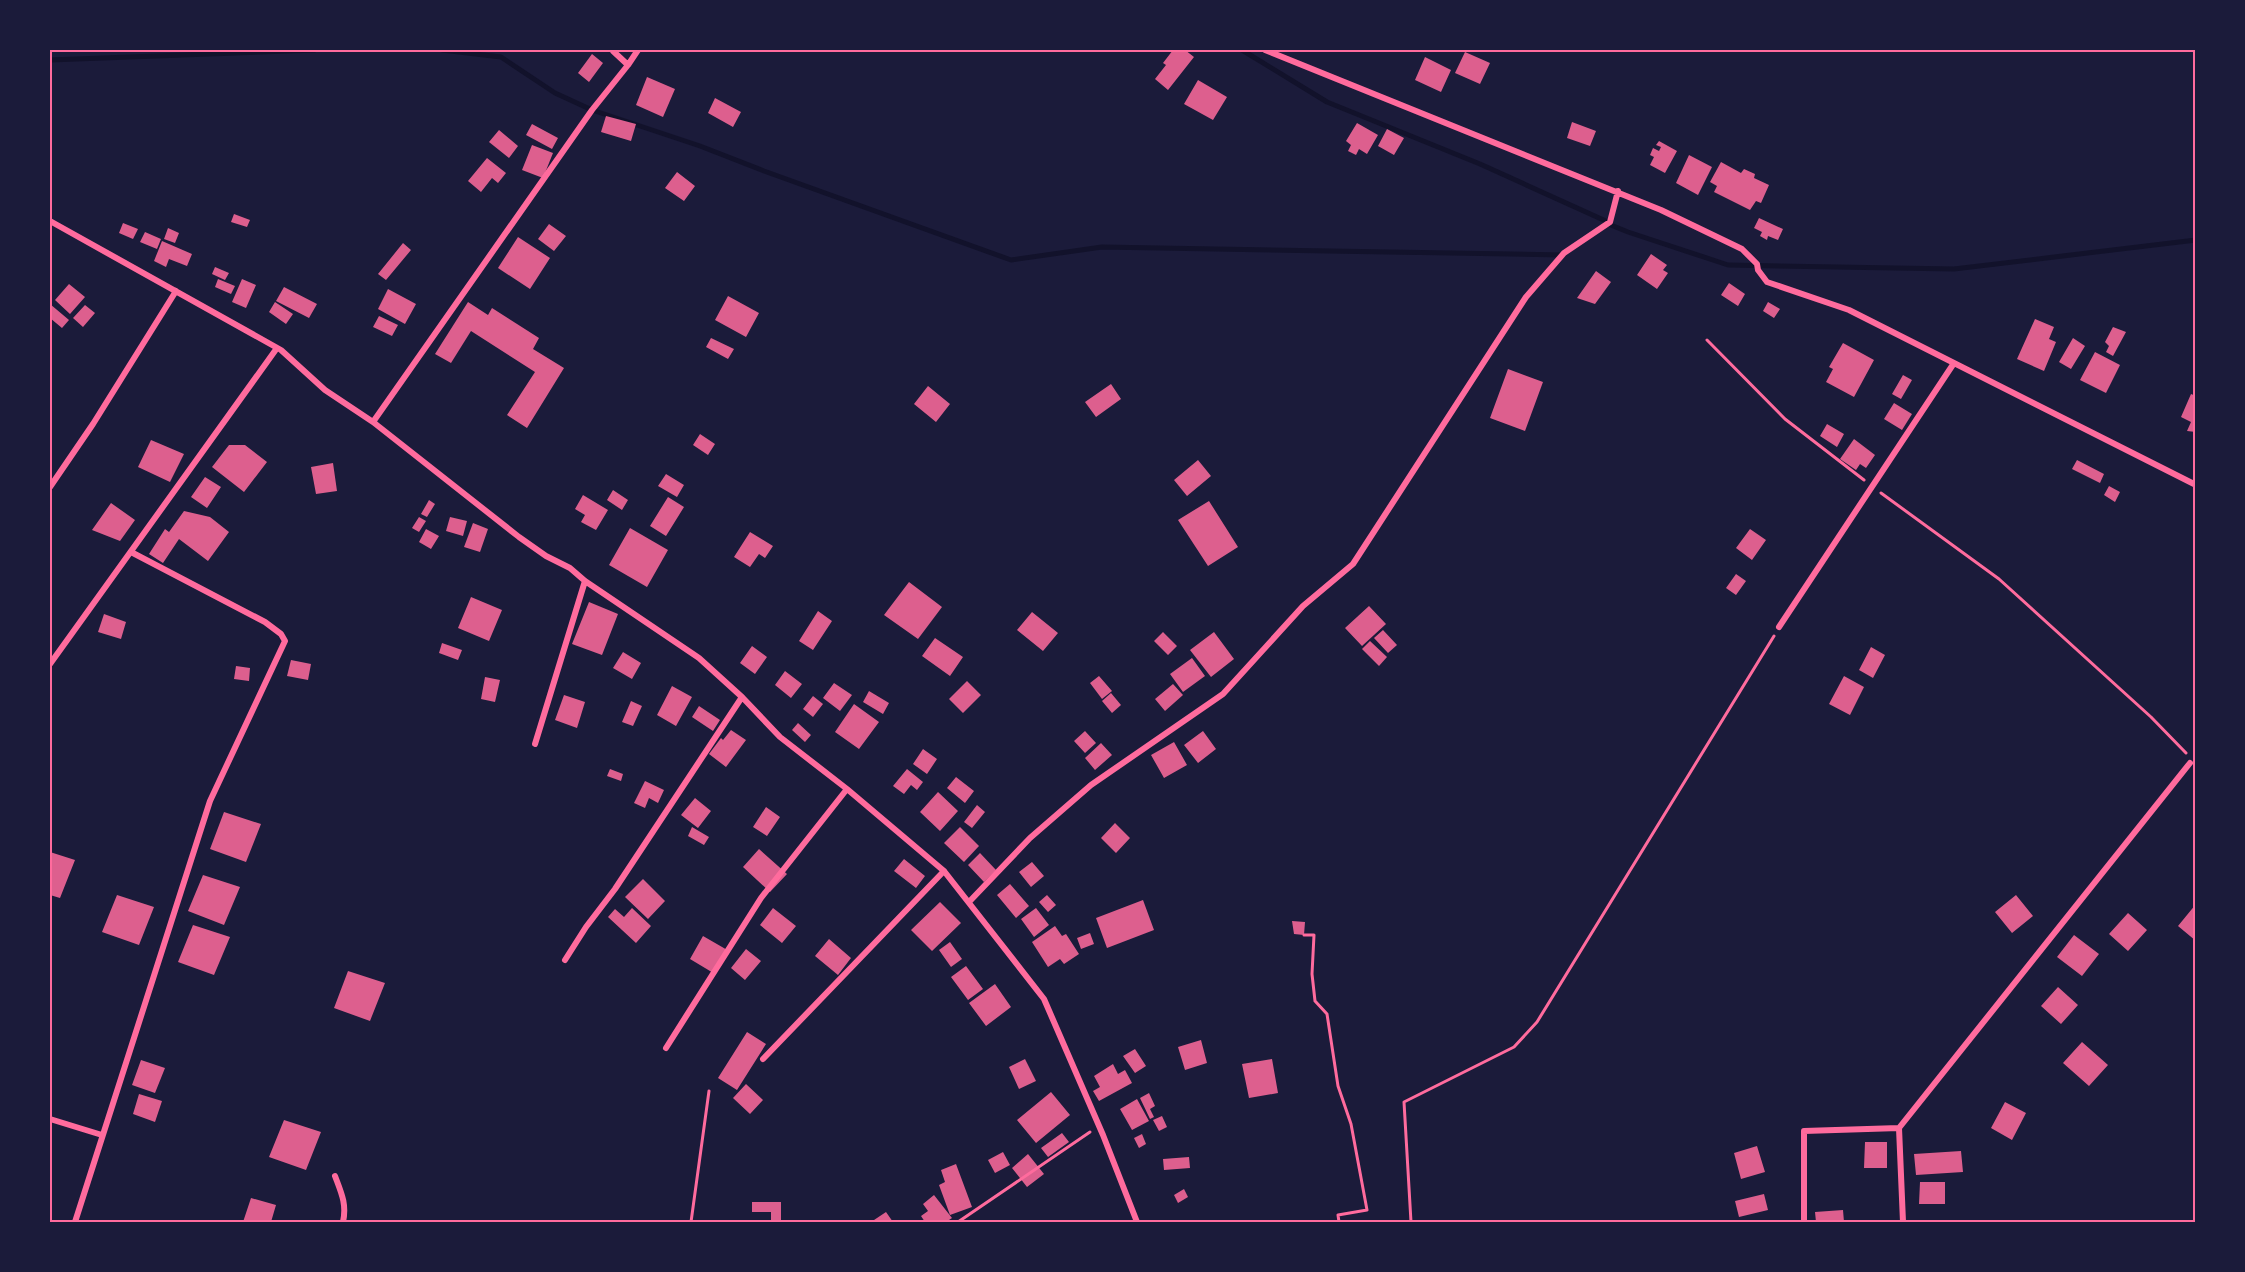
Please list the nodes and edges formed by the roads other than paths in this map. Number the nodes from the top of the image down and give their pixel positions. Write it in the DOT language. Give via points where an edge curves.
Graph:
graph roads {
  1 [pos="638,50"];
  2 [pos="1265,50"];
  3 [pos="613,51"];
  4 [pos="628,65"];
  5 [pos="1618,191"];
  6 [pos="50,221"];
  7 [pos="176,291"];
  8 [pos="278,348"];
  9 [pos="1954,363"];
  10 [pos="373,422"];
  11 [pos="2196,485"];
  12 [pos="50,487"];
  13 [pos="131,552"];
  14 [pos="585,581"];
  15 [pos="1779,627"];
  16 [pos="50,664"];
  17 [pos="742,698"];
  18 [pos="535,744"];
  19 [pos="2190,763"];
  20 [pos="846,789"];
  21 [pos="944,871"];
  22 [pos="969,902"];
  23 [pos="566,960"];
  24 [pos="666,1048"];
  25 [pos="763,1059"];
  26 [pos="50,1119"];
  27 [pos="1899,1128"];
  28 [pos="102,1135"];
  29 [pos="334,1176"];
  30 [pos="75,1222"];
  31 [pos="343,1222"];
  32 [pos="1137,1222"];
  33 [pos="1804,1222"];
  34 [pos="1903,1222"];
  1 -- 4 [label="street"];
  2 -- 5 [label="street"];
  3 -- 4 [label="street"];
  4 -- 10 [label="street" via="592,110"];
  5 -- 9 [label="street" via="1742,249 1767,282 1848,310"];
  5 -- 22 [label="street" via="1611,222 1564,253 1526,297 1353,564 1303,606 1223,694 1091,785 1030,838"];
  6 -- 7 [label="street"];
  7 -- 8 [label="street"];
  7 -- 12 [label="street"];
  8 -- 10 [label="street" via="325,390"];
  8 -- 13 [label="street"];
  9 -- 11 [label="street"];
  9 -- 15 [label="street"];
  10 -- 14 [label="street" via="519,537"];
  13 -- 16 [label="street"];
  13 -- 28 [label="street" via="265,622 281,633 285,641 210,801"];
  14 -- 17 [label="street" via="699,658"];
  14 -- 18 [label="street"];
  17 -- 20 [label="street" via="780,737"];
  17 -- 23 [label="street"];
  19 -- 27 [label="street"];
  20 -- 21 [label="street"];
  20 -- 24 [label="street" via="761,898"];
  21 -- 22 [label="street"];
  21 -- 25 [label="street"];
  22 -- 32 [label="street" via="1044,999"];
  26 -- 28 [label="street"];
  27 -- 33 [label="street" via="1804,1131"];
  27 -- 34 [label="street"];
  28 -- 30 [label="street"];
  29 -- 31 [label="street" via="345,1201"];
}
